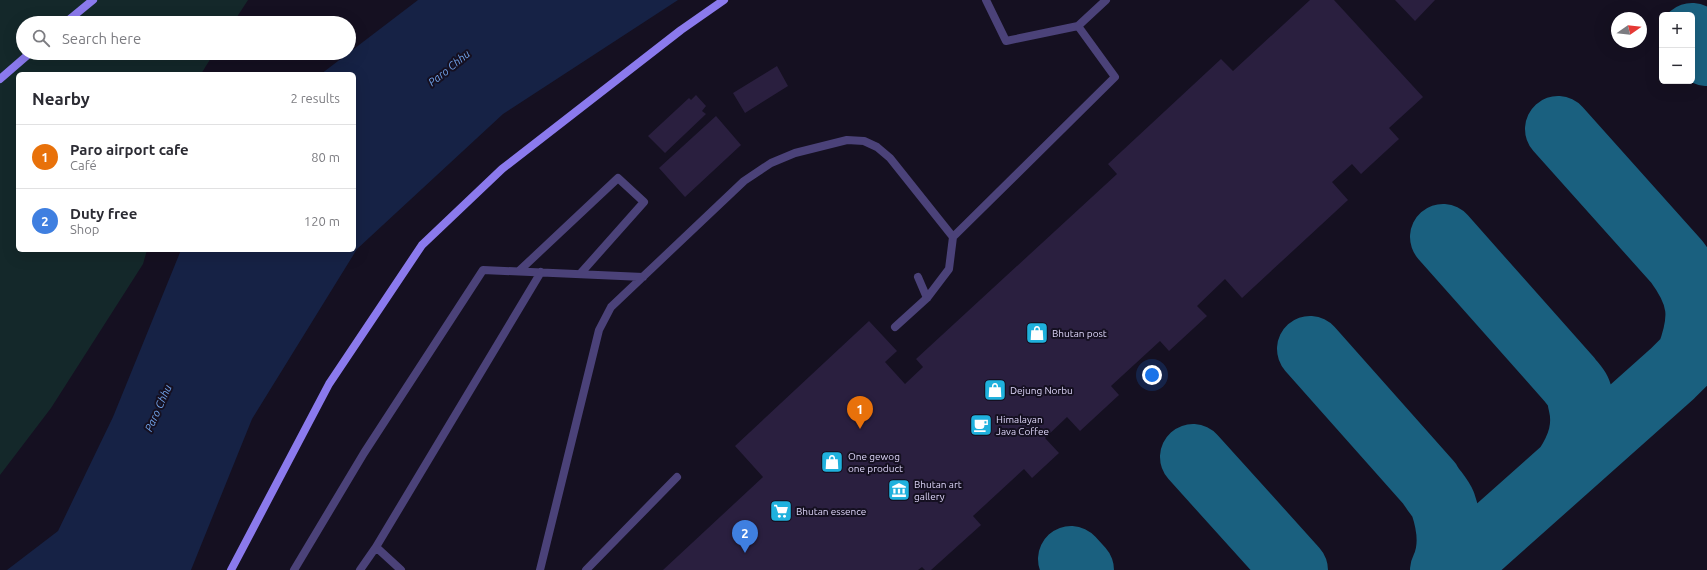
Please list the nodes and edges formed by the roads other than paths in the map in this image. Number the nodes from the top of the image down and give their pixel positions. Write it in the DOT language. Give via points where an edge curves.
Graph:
graph roads {
  1 [pos="93,0"];
  2 [pos="724,0"];
  3 [pos="986,0"];
  4 [pos="1106,0"];
  5 [pos="74,16"];
  6 [pos="1078,26"];
  7 [pos="22,60"];
  8 [pos="0,79"];
  9 [pos="954,237"];
  10 [pos="519,271"];
  11 [pos="541,272"];
  12 [pos="580,274"];
  13 [pos="643,277"];
  14 [pos="918,278"];
  15 [pos="927,298"];
  16 [pos="895,327"];
  17 [pos="677,477"];
  18 [pos="376,547"];
  19 [pos="231,570"];
  20 [pos="294,570"];
  21 [pos="360,570"];
  22 [pos="401,570"];
  23 [pos="540,570"];
  24 [pos="586,570"];
  1 -- 5 [label="street"];
  2 -- 19 [label="street" via="502,169 422,245 329,384"];
  3 -- 6 [label="lane" via="1006,40"];
  4 -- 6 [label="lane"];
  6 -- 9 [label="lane" via="1115,77"];
  7 -- 8 [label="street"];
  9 -- 13 [label="lane" via="890,158 877,147 864,141 847,140 771,162 744,181"];
  9 -- 15 [label="lane" via="949,269"];
  10 -- 11 [label="lane"];
  10 -- 12 [label="lane" via="618,178 644,202"];
  10 -- 20 [label="lane" via="483,270 364,453"];
  11 -- 12 [label="lane"];
  11 -- 18 [label="lane"];
  12 -- 13 [label="lane"];
  13 -- 23 [label="lane" via="612,307 599,330"];
  14 -- 15 [label="lane"];
  15 -- 16 [label="lane"];
  17 -- 24 [label="lane"];
  18 -- 21 [label="lane"];
  18 -- 22 [label="lane"];
}
